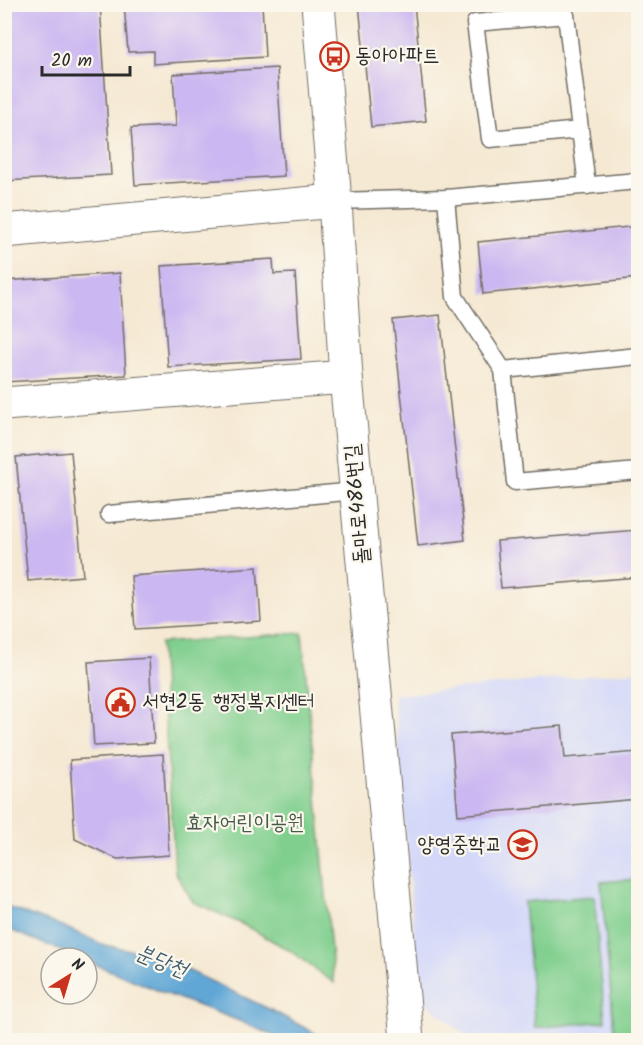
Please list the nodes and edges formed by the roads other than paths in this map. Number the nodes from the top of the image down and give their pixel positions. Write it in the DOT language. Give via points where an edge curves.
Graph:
graph roads {
  1 [pos="318,4"];
  2 [pos="580,130"];
  3 [pos="639,181"];
  4 [pos="587,186"];
  5 [pos="446,198"];
  6 [pos="335,201"];
  7 [pos="4,231"];
  8 [pos="639,356"];
  9 [pos="503,370"];
  10 [pos="346,377"];
  11 [pos="4,404"];
  12 [pos="639,471"];
  13 [pos="356,491"];
  14 [pos="110,514"];
  15 [pos="407,1041"];
  1 -- 6 [label="street, 돌마로486번길"];
  2 -- 2 [label="lane" via="566,15 475,23 490,139"];
  2 -- 4 [label="lane"];
  3 -- 4 [label="lane"];
  4 -- 5 [label="lane"];
  5 -- 6 [label="lane"];
  5 -- 9 [label="lane" via="454,297"];
  6 -- 7 [label="street"];
  6 -- 10 [label="street, 돌마로486번길"];
  8 -- 9 [label="lane"];
  9 -- 12 [label="lane" via="515,482"];
  10 -- 11 [label="street"];
  10 -- 13 [label="street, 돌마로486번길"];
  13 -- 14 [label="lane"];
  13 -- 15 [label="street, 돌마로486번길"];
}
